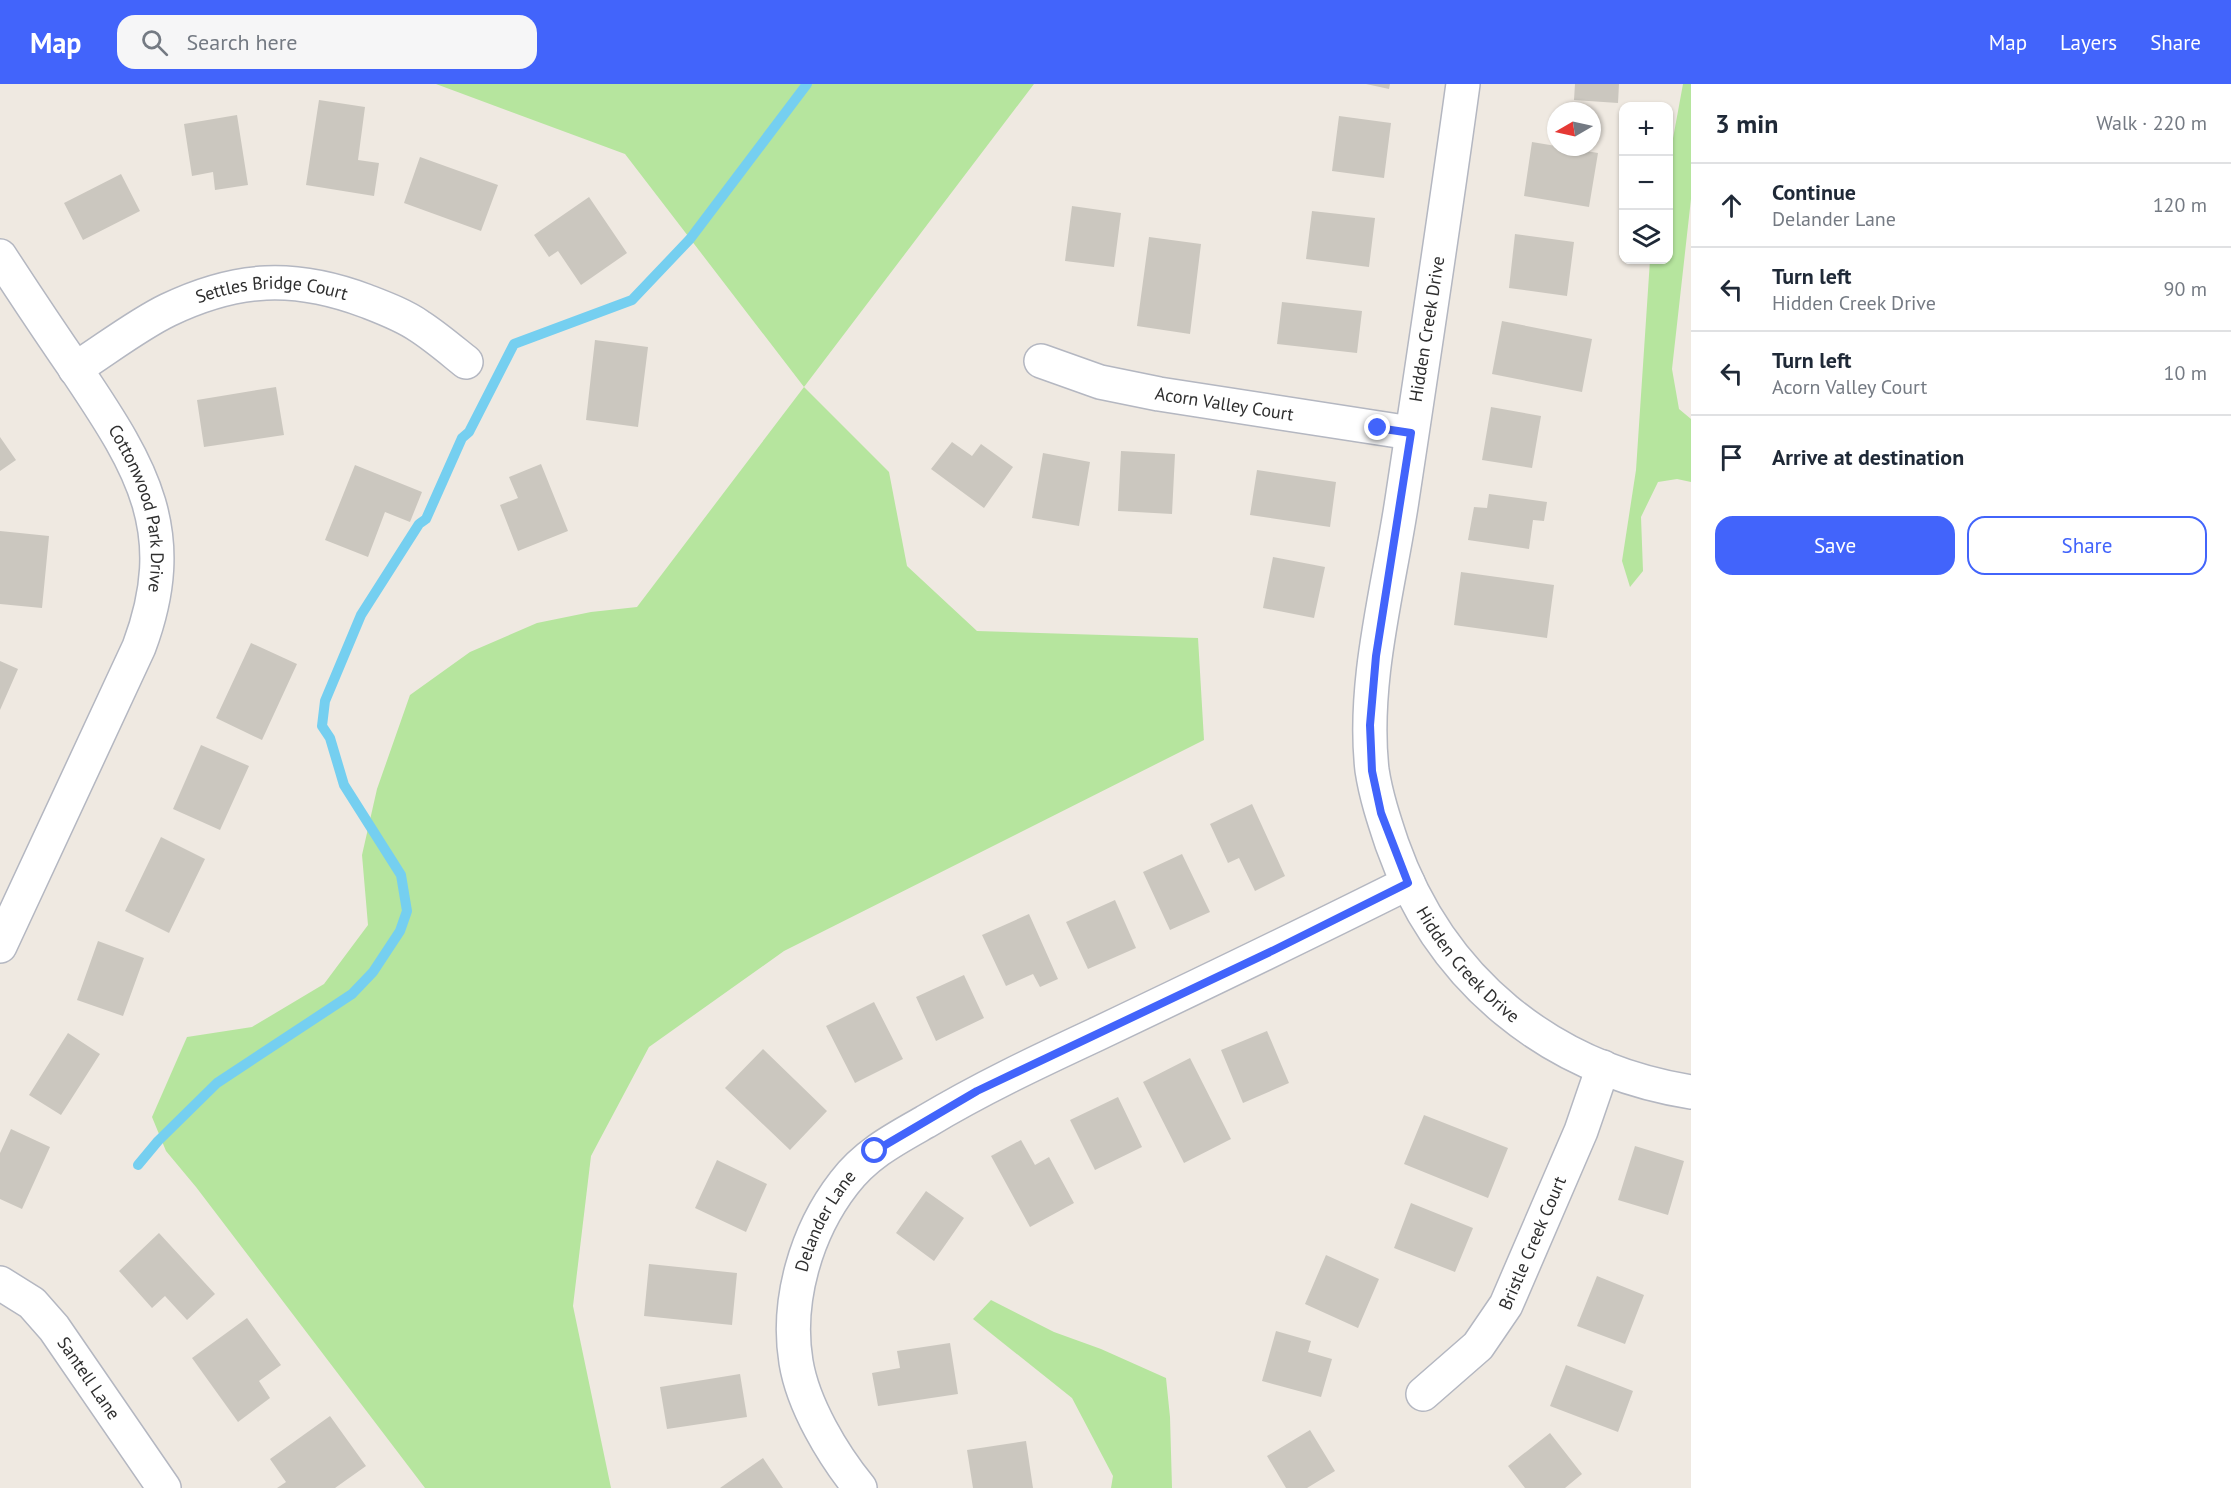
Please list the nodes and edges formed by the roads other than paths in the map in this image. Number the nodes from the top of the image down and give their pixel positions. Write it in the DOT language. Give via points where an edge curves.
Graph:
graph roads {
  1 [pos="1463,84"];
  2 [pos="0,256"];
  3 [pos="1041,361"];
  4 [pos="466,362"];
  5 [pos="75,369"];
  6 [pos="1411,433"];
  7 [pos="1408,883"];
  8 [pos="0,946"];
  9 [pos="1603,1067"];
  10 [pos="1691,1092"];
  11 [pos="0,1283"];
  12 [pos="1423,1394"];
  13 [pos="164,1488"];
  14 [pos="860,1488"];
  1 -- 6 [label="street, Hidden Creek Drive"];
  2 -- 5 [label="street, Cottonwood Park Drive"];
  3 -- 6 [label="street, Acorn Valley Court" via="1100,382 1159,394"];
  4 -- 5 [label="street, Settles Bridge Court" via="398,314 342,292 303,283 263,282 212,291 166,311"];
  5 -- 8 [label="street, Cottonwood Park Drive" via="118,435 149,500 158,561 154,599 139,647"];
  6 -- 7 [label="street, Hidden Creek Drive" via="1376,656 1370,725 1372,771 1381,813"];
  7 -- 9 [label="street, Hidden Creek Drive" via="1436,932 1475,982 1521,1023 1570,1054"];
  7 -- 14 [label="street, Delander Lane" via="977,1091 875,1151 844,1182 822,1216 802,1260 794,1310 796,1363 810,1407 844,1469"];
  9 -- 10 [label="street, Hidden Creek Drive"];
  9 -- 12 [label="street, Bristle Creek Court" via="1581,1131 1506,1305 1478,1346"];
  11 -- 13 [label="street, Santell Lane" via="32,1303 54,1328"];
}
